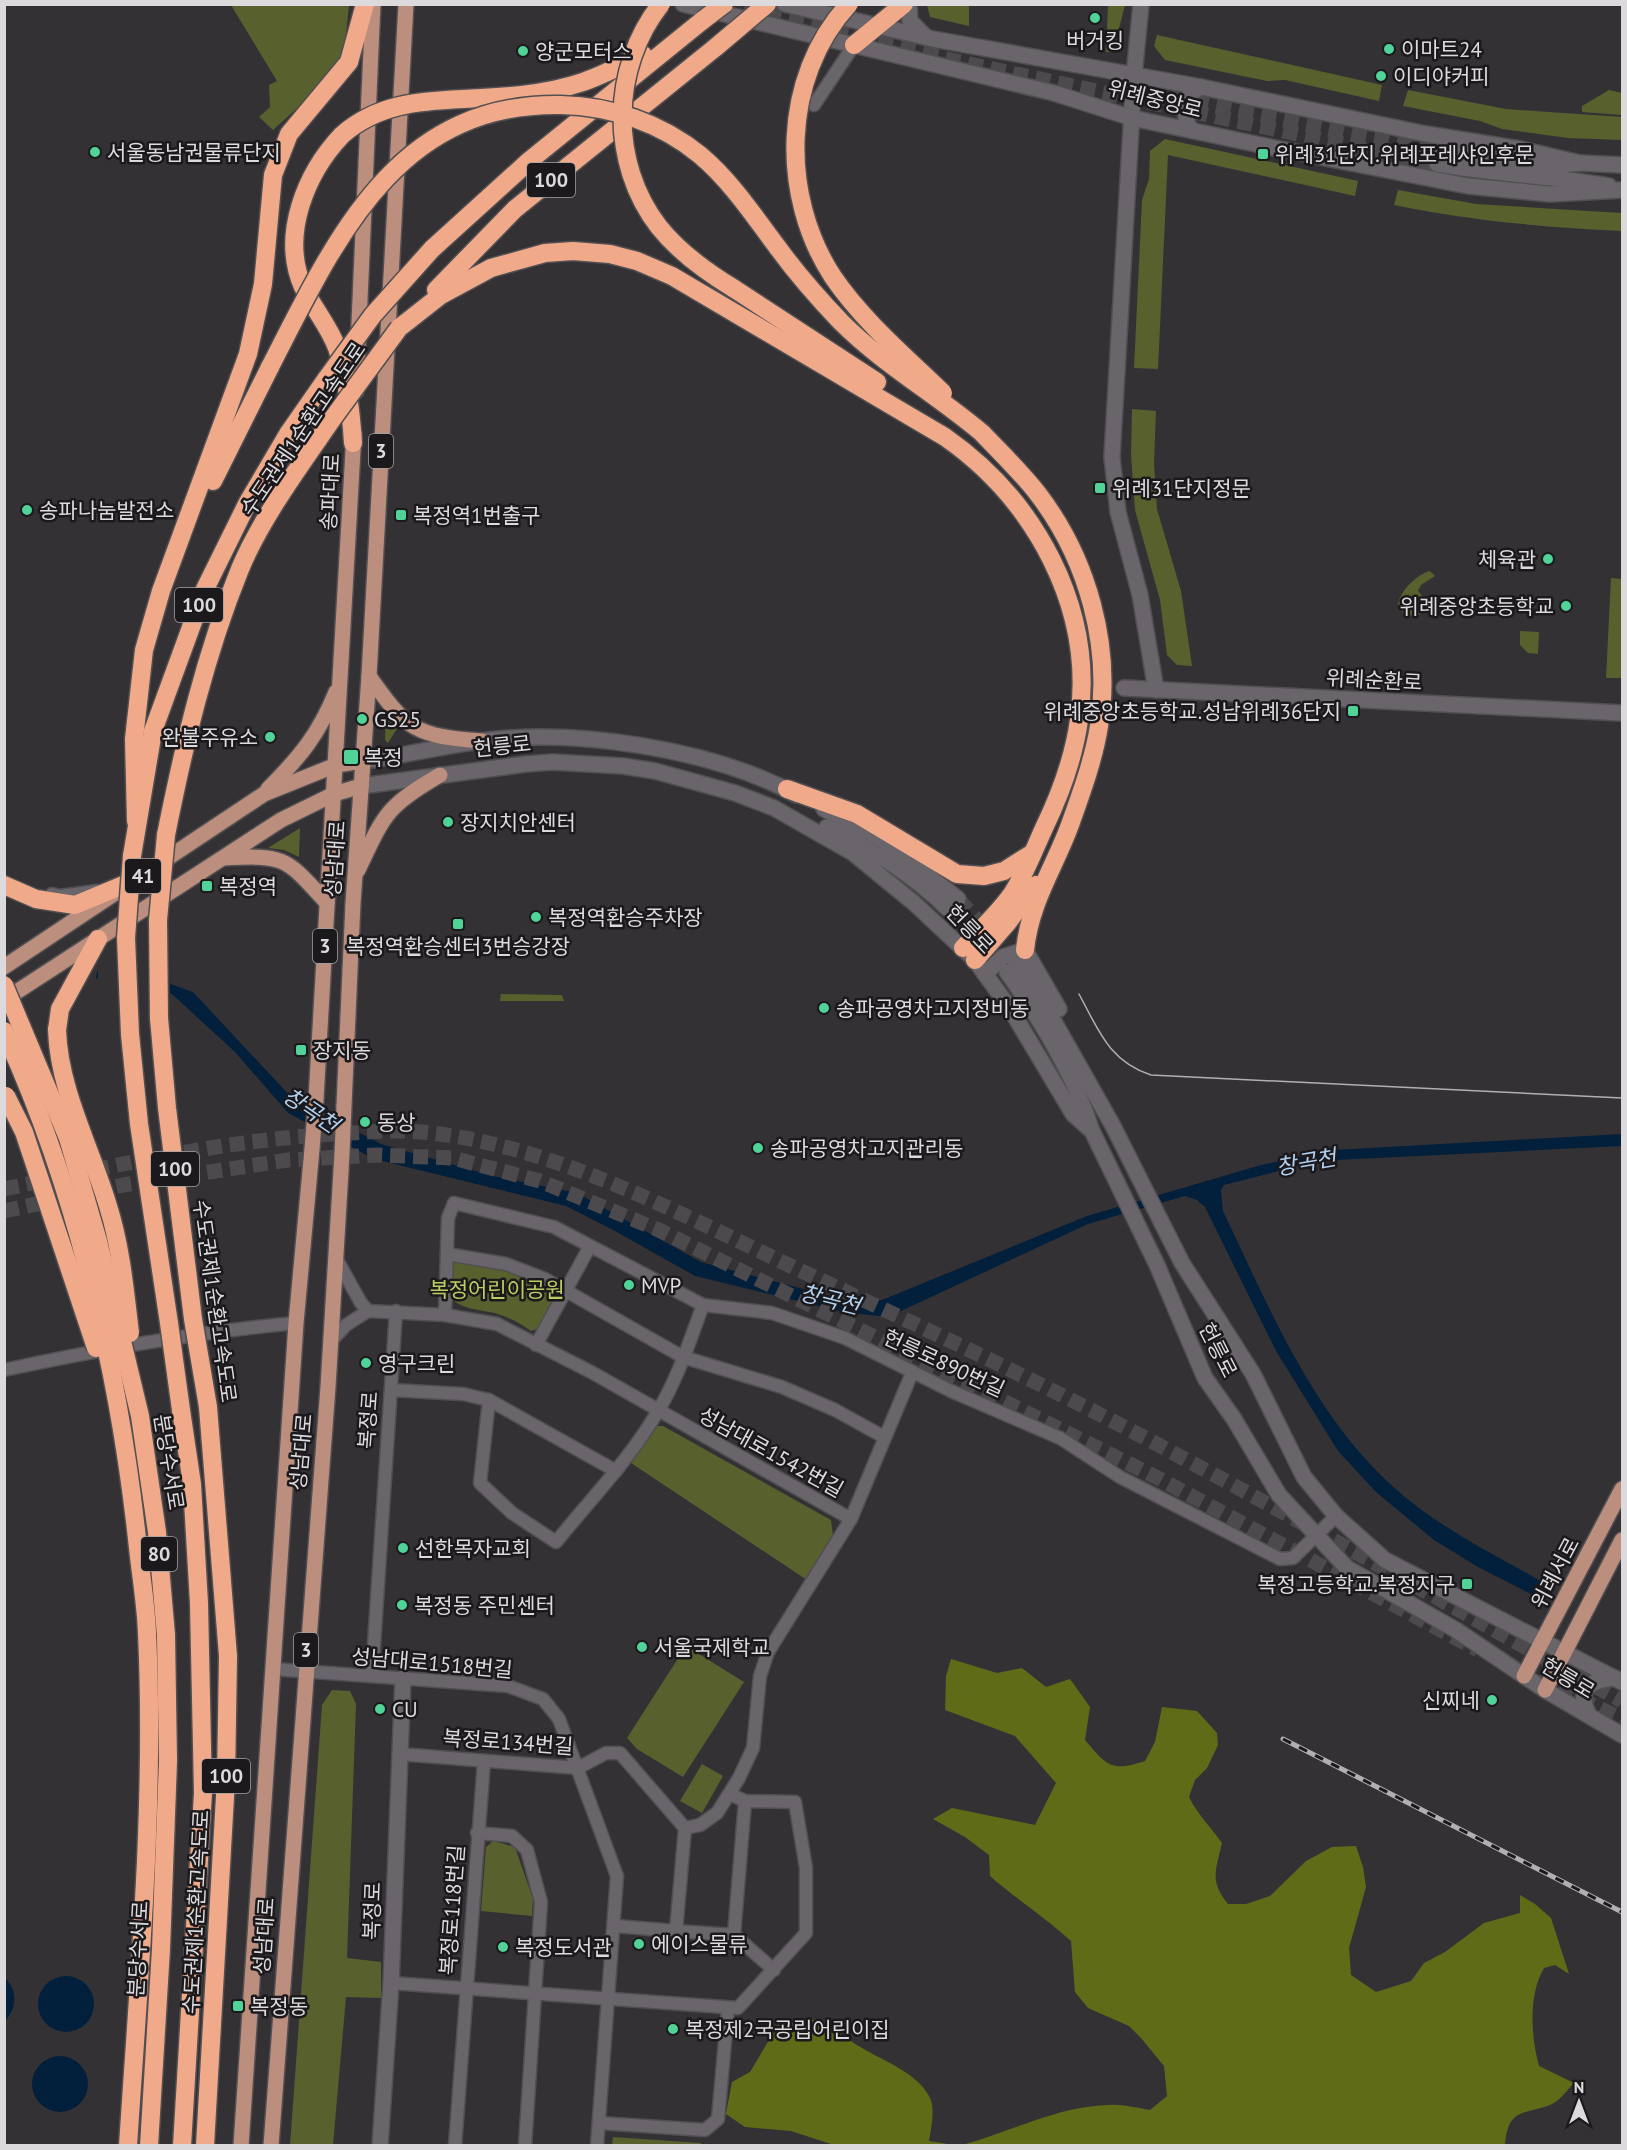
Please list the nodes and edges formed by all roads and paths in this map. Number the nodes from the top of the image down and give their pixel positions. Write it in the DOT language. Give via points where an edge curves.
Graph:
graph roads {
  1 [pos="365,4"];
  2 [pos="373,4"];
  3 [pos="406,4"];
  4 [pos="661,4"];
  5 [pos="683,4"];
  6 [pos="724,4"];
  7 [pos="767,4"];
  8 [pos="785,4"];
  9 [pos="849,4"];
  10 [pos="904,4"];
  11 [pos="909,4"];
  12 [pos="1141,4"];
  13 [pos="879,25"];
  14 [pos="925,36"];
  15 [pos="680,38"];
  16 [pos="854,45"];
  17 [pos="1134,76"];
  18 [pos="1201,87"];
  19 [pos="814,105"];
  20 [pos="1132,118"];
  21 [pos="1191,130"];
  22 [pos="1580,163"];
  23 [pos="1623,165"];
  24 [pos="1623,189"];
  25 [pos="399,328"];
  26 [pos="982,433"];
  27 [pos="353,443"];
  28 [pos="978,464"];
  29 [pos="177,548"];
  30 [pos="369,676"];
  31 [pos="342,678"];
  32 [pos="1124,688"];
  33 [pos="1156,690"];
  34 [pos="1623,713"];
  35 [pos="482,741"];
  36 [pos="363,761"];
  37 [pos="336,765"];
  38 [pos="440,775"];
  39 [pos="361,786"];
  40 [pos="788,789"];
  41 [pos="264,794"];
  42 [pos="334,794"];
  43 [pos="774,808"];
  44 [pos="136,821"];
  45 [pos="1032,853"];
  46 [pos="223,858"];
  47 [pos="1050,865"];
  48 [pos="4,875"];
  49 [pos="140,878"];
  50 [pos="355,878"];
  51 [pos="4,885"];
  52 [pos="111,890"];
  53 [pos="327,903"];
  54 [pos="98,939"];
  55 [pos="974,960"];
  56 [pos="1015,961"];
  57 [pos="4,967"];
  58 [pos="4,985"];
  59 [pos="4,1000"];
  60 [pos="4,1031"];
  61 [pos="5,1095"];
  62 [pos="1092,1131"];
  63 [pos="590,1246"];
  64 [pos="447,1254"];
  65 [pos="335,1258"];
  66 [pos="567,1292"];
  67 [pos="704,1305"];
  68 [pos="368,1311"];
  69 [pos="396,1311"];
  70 [pos="445,1315"];
  71 [pos="296,1323"];
  72 [pos="330,1342"];
  73 [pos="536,1345"];
  74 [pos="684,1357"];
  75 [pos="4,1370"];
  76 [pos="912,1373"];
  77 [pos="391,1390"];
  78 [pos="489,1400"];
  79 [pos="658,1411"];
  80 [pos="140,1416"];
  81 [pos="121,1418"];
  82 [pos="884,1437"];
  83 [pos="616,1471"];
  84 [pos="1623,1489"];
  85 [pos="1336,1516"];
  86 [pos="851,1519"];
  87 [pos="1316,1535"];
  88 [pos="1623,1540"];
  89 [pos="1618,1558"];
  90 [pos="1543,1639"];
  91 [pos="1564,1650"];
  92 [pos="273,1669"];
  93 [pos="304,1671"];
  94 [pos="372,1675"];
  95 [pos="1524,1676"];
  96 [pos="404,1678"];
  97 [pos="1619,1680"];
  98 [pos="1545,1690"];
  99 [pos="1589,1715"];
  100 [pos="1623,1735"];
  101 [pos="399,1755"];
  102 [pos="484,1761"];
  103 [pos="578,1768"];
  104 [pos="729,1794"];
  105 [pos="745,1801"];
  106 [pos="685,1828"];
  107 [pos="477,1833"];
  108 [pos="615,1926"];
  109 [pos="676,1931"];
  110 [pos="734,1935"];
  111 [pos="774,1970"];
  112 [pos="391,1983"];
  113 [pos="466,1989"];
  114 [pos="535,1993"];
  115 [pos="609,1998"];
  116 [pos="728,2008"];
  117 [pos="599,2123"];
  118 [pos="128,2145"];
  119 [pos="149,2145"];
  120 [pos="182,2145"];
  121 [pos="205,2145"];
  122 [pos="241,2145"];
  123 [pos="271,2145"];
  124 [pos="380,2145"];
  125 [pos="455,2145"];
  126 [pos="525,2145"];
  127 [pos="597,2145"];
  1 -- 29 [label="highway" via="349,62 293,129 277,161 270,194 263,284 253,333"];
  2 -- 27 [label="main road, 송파대로 / 3"];
  3 -- 30 [label="main road, 3"];
  4 -- 28 [label="highway, bridge" via="643,31 631,61 622,111 630,169 657,225 700,266 923,414 951,435"];
  5 -- 16 [label="main road, 위례중앙로"];
  6 -- 15 [label="highway, 수도권제1순환고속도로 / 100, bridge"];
  7 -- 25 [label="highway, 수도권제1순환고속도로 / 100, bridge" via="514,209"];
  8 -- 13 [label="main road, 위례중앙로"];
  9 -- 26 [label="highway, bridge" via="820,49 801,97 796,157 805,216 822,258 846,293"];
  10 -- 13 [label="highway"];
  11 -- 14 [label="main road" via="910,21"];
  12 -- 17 [label="main road"];
  13 -- 14 [label="main road, 위례중앙로"];
  13 -- 16 [label="highway"];
  14 -- 17 [label="main road, 위례중앙로"];
  15 -- 27 [label="highway, bridge" via="565,87 521,96 431,100 394,106 342,135 322,158 307,186 298,218 296,249 304,288 337,349 349,401"];
  15 -- 44 [label="highway, 수도권제1순환고속도로 / 100, bridge" via="529,161 432,249 373,315 288,434 248,502 205,589 153,731"];
  16 -- 19 [label="street"];
  16 -- 20 [label="main road, 위례중앙로" via="1054,93"];
  17 -- 18 [label="main road, 위례중앙로"];
  17 -- 20 [label="main road"];
  18 -- 21 [label="main road" via="1190,93 1186,102 1185,115"];
  18 -- 22 [label="main road, 위례중앙로"];
  20 -- 21 [label="main road, 위례중앙로"];
  20 -- 33 [label="main road" via="1113,466 1118,512 1140,595"];
  21 -- 24 [label="main road, 위례중앙로" via="1468,186 1550,194"];
  22 -- 23 [label="main road, 위례중앙로"];
  22 -- 24 [label="main road, 위례중앙로" via="1544,167 1438,158 1491,174 1578,180"];
  25 -- 28 [label="highway" via="441,295 481,272 537,255 573,251 622,256 672,276 932,430"];
  25 -- 121 [label="highway, 수도권제1순환고속도로 / 100, bridge" via="285,487 241,567 185,739 166,835 158,920 159,1018 193,1319 208,1407 228,1656 226,1779"];
  26 -- 29 [label="highway, bridge" via="889,365 840,320 784,256 733,188 697,153 641,121 616,112 582,106 528,105 495,112 451,129 413,153 381,181 350,220"];
  26 -- 47 [label="highway" via="1029,483 1055,520 1084,580 1100,640 1102,683 1097,738 1069,829"];
  27 -- 31 [label="main road, 송파대로 / 3"];
  28 -- 45 [label="highway" via="1016,502 1048,550 1065,589 1076,633 1081,693 1077,732 1056,800"];
  29 -- 44 [label="highway" via="155,611 141,670 134,739"];
  30 -- 35 [label="main road" via="396,715 415,728 439,738"];
  30 -- 36 [label="main road, 3"];
  31 -- 37 [label="main road, 송파대로 / 3"];
  31 -- 41 [label="main road" via="323,725 307,749"];
  32 -- 33 [label="main road, 위례순환로"];
  33 -- 34 [label="main road, 위례순환로"];
  35 -- 36 [label="main road, 헌릉로"];
  35 -- 40 [label="main road, 헌릉로" via="567,740 653,747 737,769"];
  36 -- 37 [label="main road, 헌릉로"];
  36 -- 39 [label="main road, 성남대로 / 3"];
  37 -- 41 [label="main road, 헌릉로 / 41"];
  37 -- 42 [label="main road, 성남대로 / 3"];
  38 -- 39 [label="main road, 헌릉로"];
  38 -- 43 [label="main road, 헌릉로" via="552,762 623,766 692,780"];
  38 -- 50 [label="main road" via="388,811"];
  39 -- 42 [label="main road, 헌릉로"];
  39 -- 50 [label="main road, 성남대로 / 3"];
  40 -- 43 [label="main road, 헌릉로" via="883,840 953,904 886,858 825,826"];
  40 -- 45 [label="highway" via="857,814 957,874 984,876 1004,871"];
  41 -- 49 [label="main road, 헌릉로 / 41"];
  42 -- 46 [label="main road, 헌릉로 / 41" via="281,820"];
  42 -- 53 [label="main road, 성남대로 / 3"];
  43 -- 55 [label="main road, 헌릉로" via="853,853"];
  44 -- 120 [label="highway, 수도권제1순환고속도로 / 100, bridge" via="126,938 130,1034 139,1124 192,1484 199,1603 203,1793"];
  45 -- 55 [label="highway"];
  46 -- 53 [label="main road" via="268,856 288,862"];
  46 -- 54 [label="main road, 헌릉로 / 41"];
  47 -- 55 [label="highway"];
  47 -- 56 [label="highway"];
  48 -- 52 [label="street" via="16,885 60,896"];
  49 -- 52 [label="highway"];
  49 -- 57 [label="main road, 헌릉로 / 41"];
  50 -- 65 [label="main road, 성남대로 / 3, bridge"];
  51 -- 52 [label="highway" via="36,898 75,905"];
  53 -- 71 [label="main road, 성남대로 / 3, bridge" via="316,1099"];
  54 -- 59 [label="main road, 헌릉로 / 41"];
  54 -- 80 [label="highway, bridge" via="60,1009 57,1030 61,1066 109,1208 125,1286"];
  55 -- 56 [label="main road" via="1003,957"];
  55 -- 62 [label="main road, 헌릉로" via="1011,1010 1073,1114"];
  56 -- 62 [label="main road" via="1045,1031 1081,1099"];
  56 -- 85 [label="main road, 헌릉로" via="1097,1079 1113,1126 1167,1234 1253,1374 1304,1477"];
  58 -- 80 [label="highway, 분당수서로 / 80, bridge" via="68,1138 98,1241"];
  60 -- 81 [label="highway, 분당수서로 / 80, bridge" via="51,1149 81,1248"];
  61 -- 81 [label="highway, bridge" via="24,1132"];
  62 -- 87 [label="main road, 헌릉로" via="1206,1378 1279,1495"];
  63 -- 64 [label="street, 헌릉로890번길" via="554,1227 454,1203 448,1218"];
  63 -- 66 [label="street"];
  63 -- 67 [label="street, 헌릉로890번길"];
  64 -- 66 [label="street" via="506,1264 546,1279"];
  64 -- 70 [label="street, 헌릉로890번길"];
  65 -- 68 [label="street"];
  65 -- 72 [label="main road, 성남대로 / 3"];
  66 -- 73 [label="street"];
  66 -- 74 [label="street"];
  67 -- 74 [label="street"];
  67 -- 76 [label="street, 헌릉로890번길" via="772,1313 845,1338"];
  68 -- 69 [label="street, 성남대로1542번길"];
  68 -- 72 [label="street" via="346,1325"];
  69 -- 70 [label="street, 성남대로1542번길"];
  69 -- 77 [label="street, 복정로"];
  70 -- 73 [label="street, 성남대로1542번길" via="496,1324"];
  71 -- 75 [label="street" via="103,1349"];
  71 -- 92 [label="main road, 성남대로 / 3"];
  72 -- 93 [label="main road, 성남대로 / 3"];
  73 -- 79 [label="street, 성남대로1542번길"];
  74 -- 79 [label="street"];
  74 -- 82 [label="street" via="782,1387 836,1410"];
  76 -- 82 [label="street, 성남대로1542번길"];
  76 -- 87 [label="street, 헌릉로890번길" via="1060,1438 1120,1477 1280,1559 1293,1558"];
  77 -- 78 [label="street" via="463,1394"];
  77 -- 94 [label="street, 복정로"];
  78 -- 83 [label="street"];
  78 -- 83 [label="street" via="480,1483 512,1513 556,1542"];
  79 -- 83 [label="street"];
  79 -- 86 [label="street, 성남대로1542번길"];
  80 -- 119 [label="highway, 분당수서로 / 80, bridge" via="157,1532 166,1635 168,1761"];
  81 -- 118 [label="highway, 분당수서로 / 80, bridge" via="147,1632 149,1761"];
  82 -- 86 [label="street, 성남대로1542번길"];
  84 -- 90 [label="main road, 위례서로"];
  85 -- 87 [label="street, 헌릉로890번길"];
  85 -- 90 [label="main road, 헌릉로" via="1385,1560 1520,1631"];
  86 -- 104 [label="street" via="768,1652 760,1676 753,1748"];
  87 -- 95 [label="main road, 헌릉로" via="1347,1568 1472,1639"];
  88 -- 89 [label="main road, 위례서로"];
  89 -- 91 [label="main road, 위례서로"];
  90 -- 91 [label="main road, 헌릉로"];
  90 -- 95 [label="main road, 위례서로"];
  91 -- 97 [label="main road, 헌릉로"];
  91 -- 98 [label="main road, 위례서로"];
  92 -- 93 [label="street, 성남대로1518번길"];
  92 -- 122 [label="main road, 성남대로 / 3"];
  93 -- 94 [label="street, 성남대로1518번길"];
  93 -- 123 [label="main road, 성남대로 / 3"];
  94 -- 96 [label="street, 성남대로1518번길"];
  95 -- 98 [label="main road, 헌릉로"];
  96 -- 101 [label="main road, 복정로"];
  96 -- 103 [label="street, 성남대로1518번길" via="508,1686 543,1699 559,1719"];
  97 -- 99 [label="main road" via="1599,1679 1587,1688 1584,1706"];
  98 -- 99 [label="main road, 헌릉로"];
  99 -- 100 [label="main road, 헌릉로"];
  101 -- 102 [label="street, 복정로134번길"];
  101 -- 112 [label="main road, 복정로"];
  102 -- 103 [label="street, 복정로134번길"];
  102 -- 107 [label="street, 복정로118번길"];
  103 -- 106 [label="street, 복정로134번길" via="606,1753 620,1753"];
  103 -- 108 [label="street" via="617,1876"];
  104 -- 105 [label="street"];
  104 -- 106 [label="street" via="717,1813 700,1825"];
  105 -- 110 [label="street"];
  105 -- 111 [label="street" via="795,1802 806,1868 806,1933"];
  106 -- 109 [label="street"];
  107 -- 113 [label="street, 복정로118번길"];
  107 -- 114 [label="street, 복정로118번길" via="512,1836 527,1850 541,1902"];
  108 -- 109 [label="street"];
  108 -- 115 [label="street"];
  109 -- 110 [label="street"];
  110 -- 111 [label="street"];
  111 -- 116 [label="street" via="738,2008"];
  112 -- 113 [label="street, 복정로118번길"];
  112 -- 124 [label="main road, 복정로"];
  113 -- 114 [label="street, 복정로118번길"];
  113 -- 125 [label="street"];
  114 -- 115 [label="street, 복정로118번길"];
  114 -- 126 [label="street"];
  115 -- 116 [label="street, 복정로118번길"];
  115 -- 117 [label="street"];
  116 -- 117 [label="street" via="718,2119 705,2130"];
  117 -- 127 [label="street"];
}
